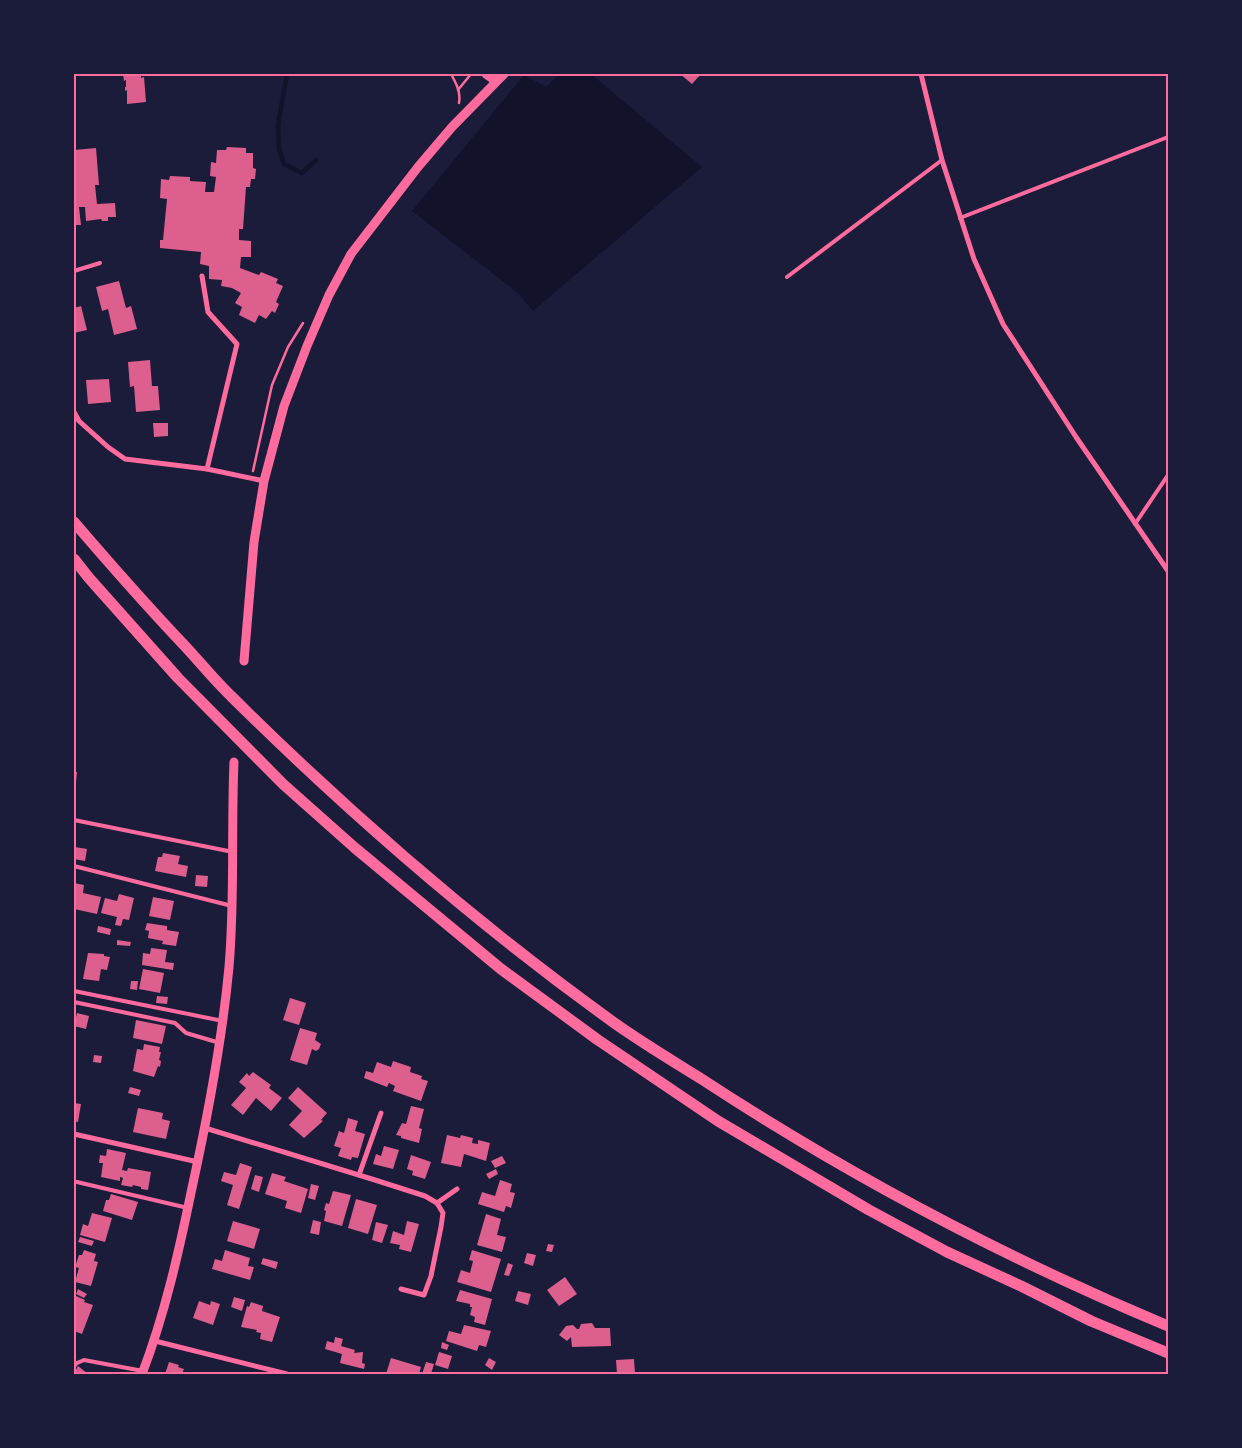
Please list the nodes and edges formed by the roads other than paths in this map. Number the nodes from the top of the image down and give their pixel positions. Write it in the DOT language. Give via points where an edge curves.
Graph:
graph roads {
  1 [pos="486,74"];
  2 [pos="504,74"];
  3 [pos="921,74"];
  4 [pos="496,81"];
  5 [pos="1168,137"];
  6 [pos="942,160"];
  7 [pos="960,218"];
  8 [pos="100,263"];
  9 [pos="74,271"];
  10 [pos="202,276"];
  11 [pos="787,277"];
  12 [pos="74,412"];
  13 [pos="207,469"];
  14 [pos="1168,475"];
  15 [pos="264,481"];
  16 [pos="74,522"];
  17 [pos="1135,524"];
  18 [pos="74,559"];
  19 [pos="1168,571"];
  20 [pos="244,661"];
  21 [pos="234,762"];
  22 [pos="74,820"];
  23 [pos="233,852"];
  24 [pos="74,866"];
  25 [pos="232,906"];
  26 [pos="74,990"];
  27 [pos="74,1002"];
  28 [pos="222,1021"];
  29 [pos="220,1043"];
  30 [pos="381,1113"];
  31 [pos="205,1128"];
  32 [pos="74,1134"];
  33 [pos="198,1162"];
  34 [pos="359,1175"];
  35 [pos="77,1182"];
  36 [pos="457,1189"];
  37 [pos="437,1203"];
  38 [pos="188,1208"];
  39 [pos="401,1289"];
  40 [pos="1168,1326"];
  41 [pos="155,1342"];
  42 [pos="1168,1353"];
  43 [pos="74,1366"];
  44 [pos="143,1373"];
  45 [pos="287,1374"];
  1 -- 4 [label="street"];
  2 -- 4 [label="street"];
  3 -- 6 [label="street"];
  4 -- 15 [label="street" via="418,167 351,254 329,295 284,406"];
  5 -- 7 [label="lane"];
  6 -- 7 [label="street"];
  6 -- 11 [label="lane"];
  7 -- 17 [label="street" via="1003,324"];
  8 -- 9 [label="lane"];
  10 -- 13 [label="street" via="208,312 237,344"];
  12 -- 13 [label="street" via="78,421 108,448 125,458"];
  13 -- 15 [label="street"];
  14 -- 17 [label="lane"];
  15 -- 20 [label="street" via="254,542"];
  16 -- 40 [label="highway" via="229,694 369,827 430,879 615,1023 746,1108 895,1196 1043,1271"];
  17 -- 19 [label="street"];
  18 -- 42 [label="highway" via="178,678 283,784 493,963 598,1040 718,1121 869,1210 1091,1322"];
  21 -- 23 [label="street"];
  22 -- 23 [label="lane"];
  23 -- 25 [label="street"];
  24 -- 25 [label="lane"];
  25 -- 28 [label="street"];
  26 -- 28 [label="lane"];
  27 -- 29 [label="lane" via="175,1023 186,1033"];
  28 -- 29 [label="street"];
  29 -- 31 [label="street"];
  30 -- 34 [label="street"];
  31 -- 33 [label="street"];
  31 -- 34 [label="street"];
  32 -- 33 [label="street"];
  33 -- 38 [label="street"];
  34 -- 37 [label="street" via="425,1196"];
  35 -- 38 [label="lane"];
  36 -- 37 [label="street"];
  37 -- 39 [label="street" via="443,1213 431,1276 424,1295"];
  38 -- 41 [label="street"];
  41 -- 44 [label="street"];
  41 -- 45 [label="street"];
  43 -- 44 [label="lane" via="84,1360"];
}
